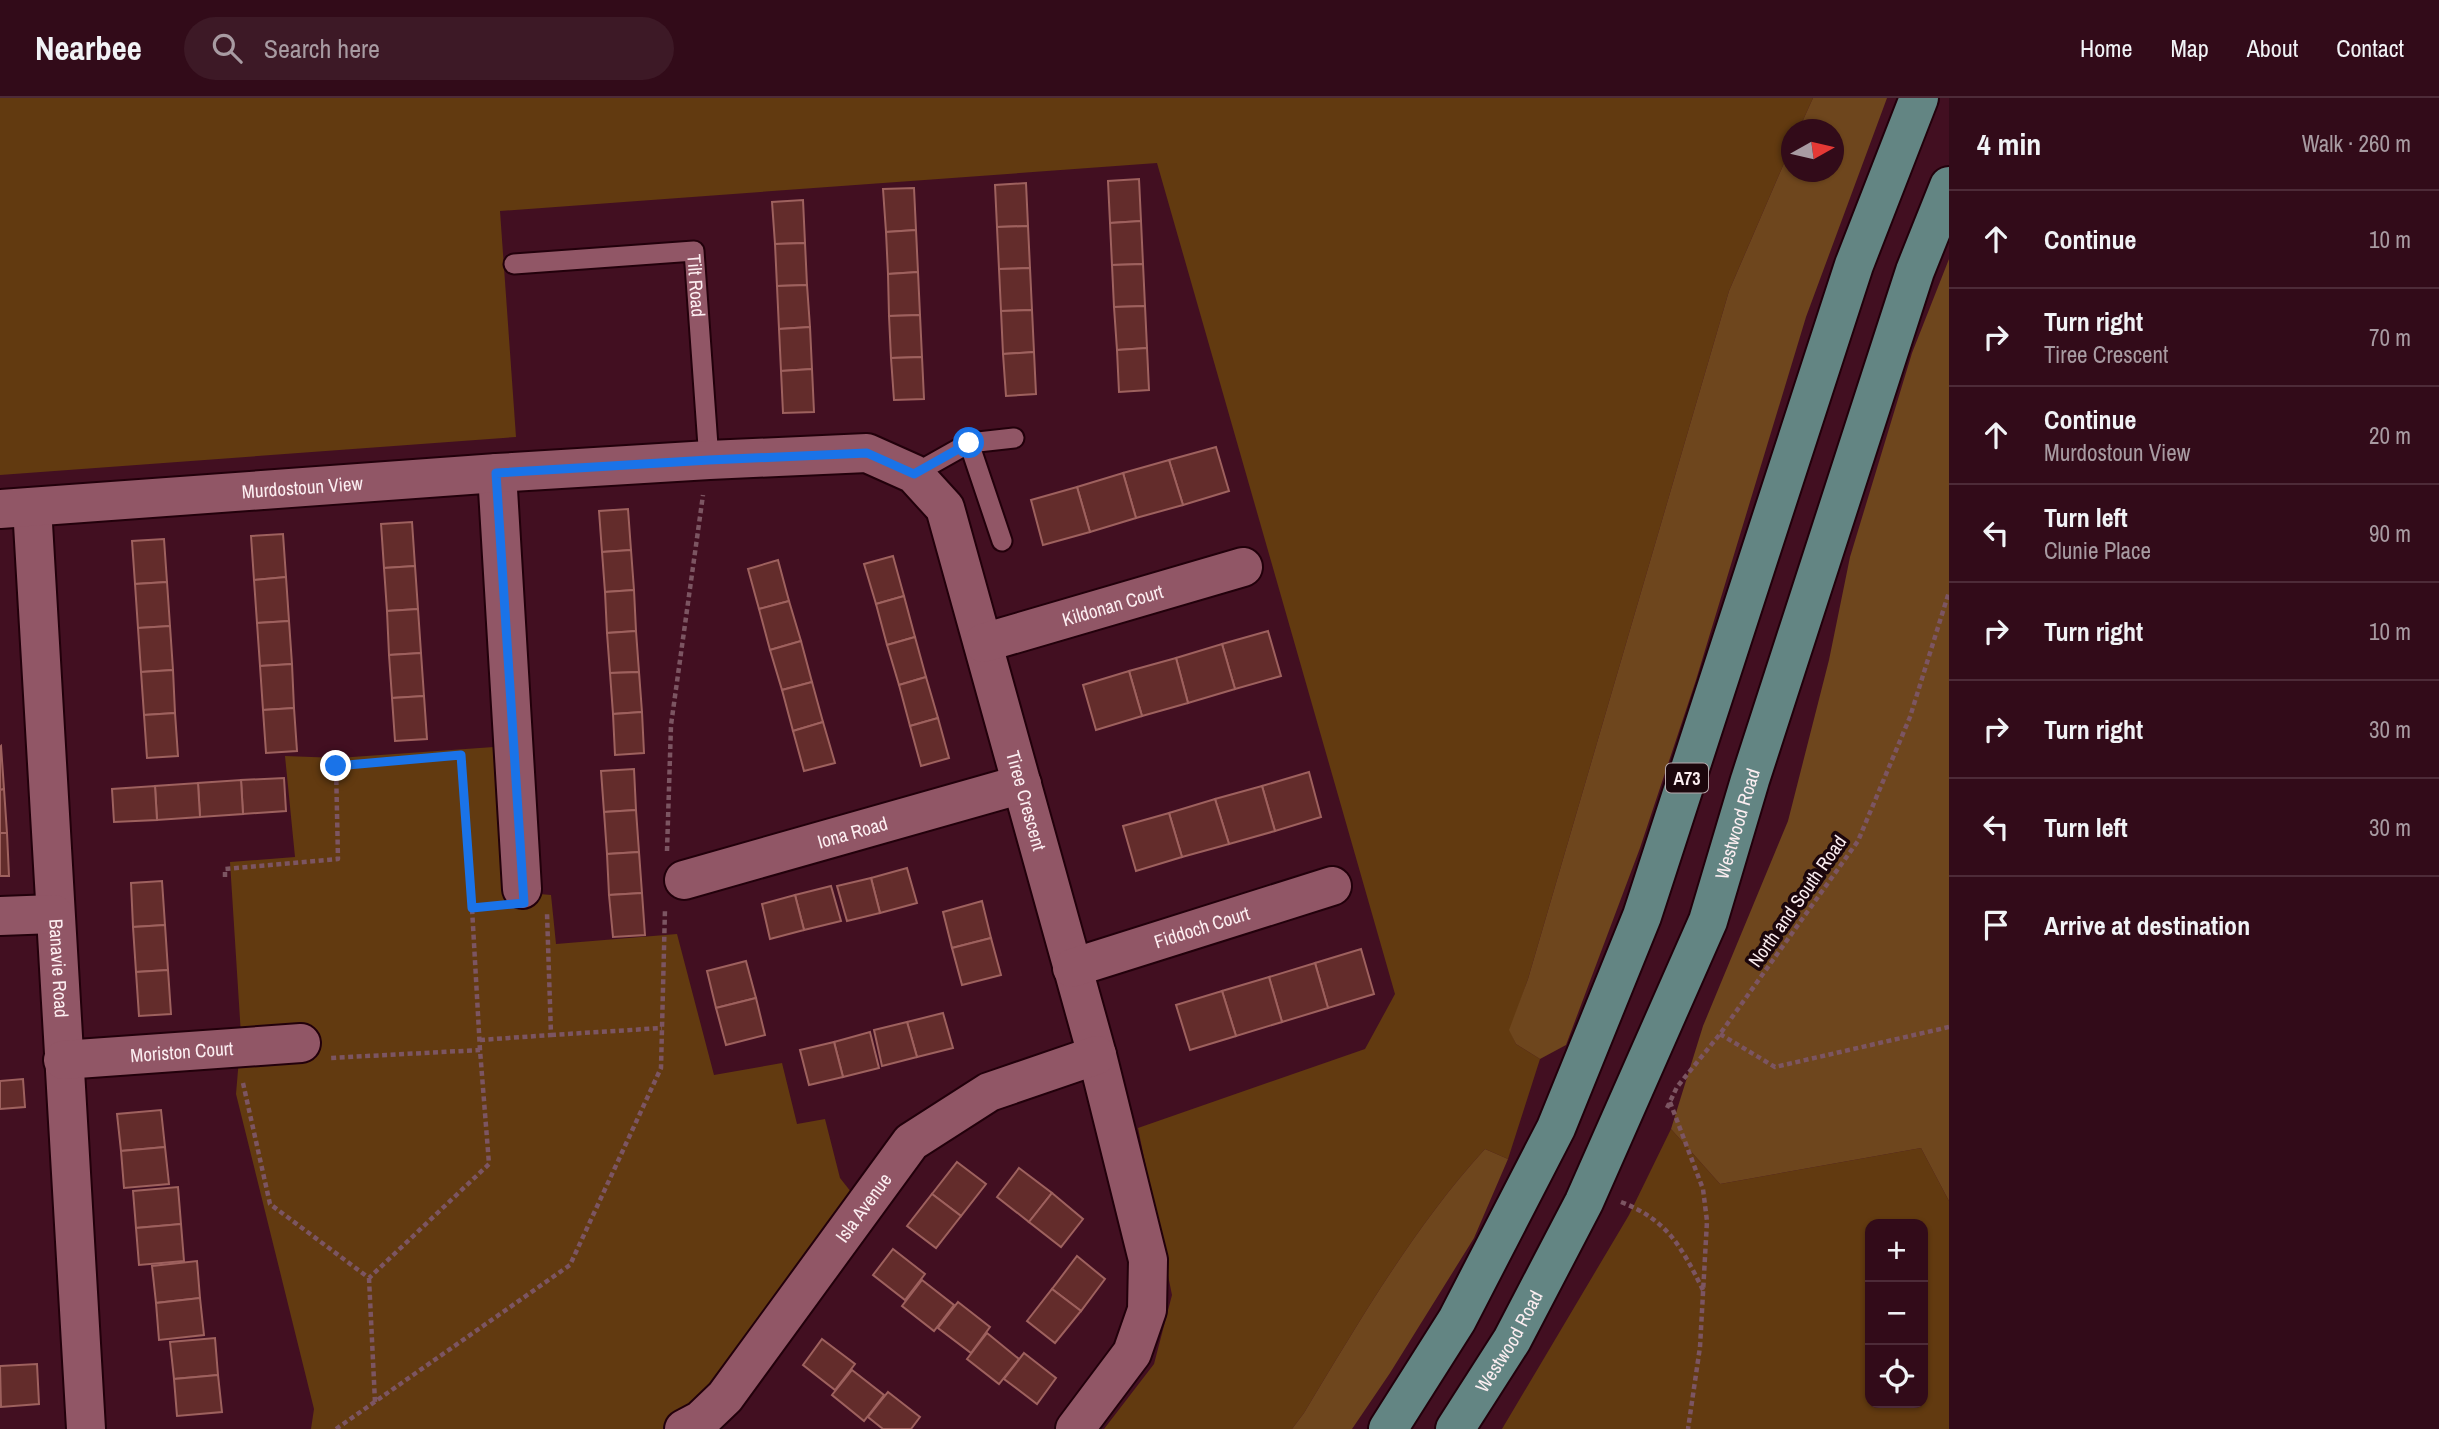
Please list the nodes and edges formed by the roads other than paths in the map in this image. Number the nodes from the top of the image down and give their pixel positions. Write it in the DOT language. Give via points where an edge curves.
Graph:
graph roads {
  1 [pos="1919,98"];
  2 [pos="1949,186"];
  3 [pos="514,264"];
  4 [pos="1014,438"];
  5 [pos="969,443"];
  6 [pos="709,460"];
  7 [pos="603,467"];
  8 [pos="496,473"];
  9 [pos="914,474"];
  10 [pos="16,508"];
  11 [pos="1002,541"];
  12 [pos="1243,567"];
  13 [pos="984,643"];
  14 [pos="1022,784"];
  15 [pos="672,878"];
  16 [pos="1332,886"];
  17 [pos="523,896"];
  18 [pos="54,914"];
  19 [pos="0,916"];
  20 [pos="1072,968"];
  21 [pos="301,1043"];
  22 [pos="1097,1055"];
  23 [pos="63,1060"];
  24 [pos="86,1429"];
  25 [pos="684,1429"];
  26 [pos="1075,1429"];
  27 [pos="1388,1429"];
  28 [pos="1455,1429"];
  1 -- 27 [label="main road, A73" via="1854,265 1642,916 1556,1128 1457,1320"];
  2 -- 28 [label="main road, Westwood Road" via="1915,271 1708,920 1584,1202 1512,1340"];
  3 -- 6 [label="lane, Tilt Road" via="694,251"];
  4 -- 5 [label="lane"];
  5 -- 9 [label="lane"];
  5 -- 11 [label="lane"];
  6 -- 7 [label="street, Tiree Crescent"];
  6 -- 9 [label="street, Tiree Crescent" via="867,453"];
  7 -- 8 [label="street, Murdostoun View"];
  8 -- 10 [label="street, Murdostoun View"];
  8 -- 17 [label="street"];
  9 -- 13 [label="street, Tiree Crescent" via="945,508"];
  10 -- 18 [label="street, Banavie Road"];
  12 -- 13 [label="street, Kildonan Court"];
  13 -- 14 [label="street, Tiree Crescent"];
  14 -- 15 [label="street, Iona Road"];
  14 -- 20 [label="street, Tiree Crescent"];
  16 -- 20 [label="street, Fiddoch Court"];
  18 -- 19 [label="street"];
  18 -- 23 [label="street, Banavie Road"];
  20 -- 22 [label="street, Tiree Crescent"];
  21 -- 23 [label="street, Moriston Court"];
  22 -- 25 [label="street, Isla Avenue" via="989,1092 911,1142 725,1397"];
  22 -- 26 [label="street, Tiree Crescent" via="1148,1260 1147,1310 1132,1353"];
  23 -- 24 [label="street, Banavie Road"];
}
